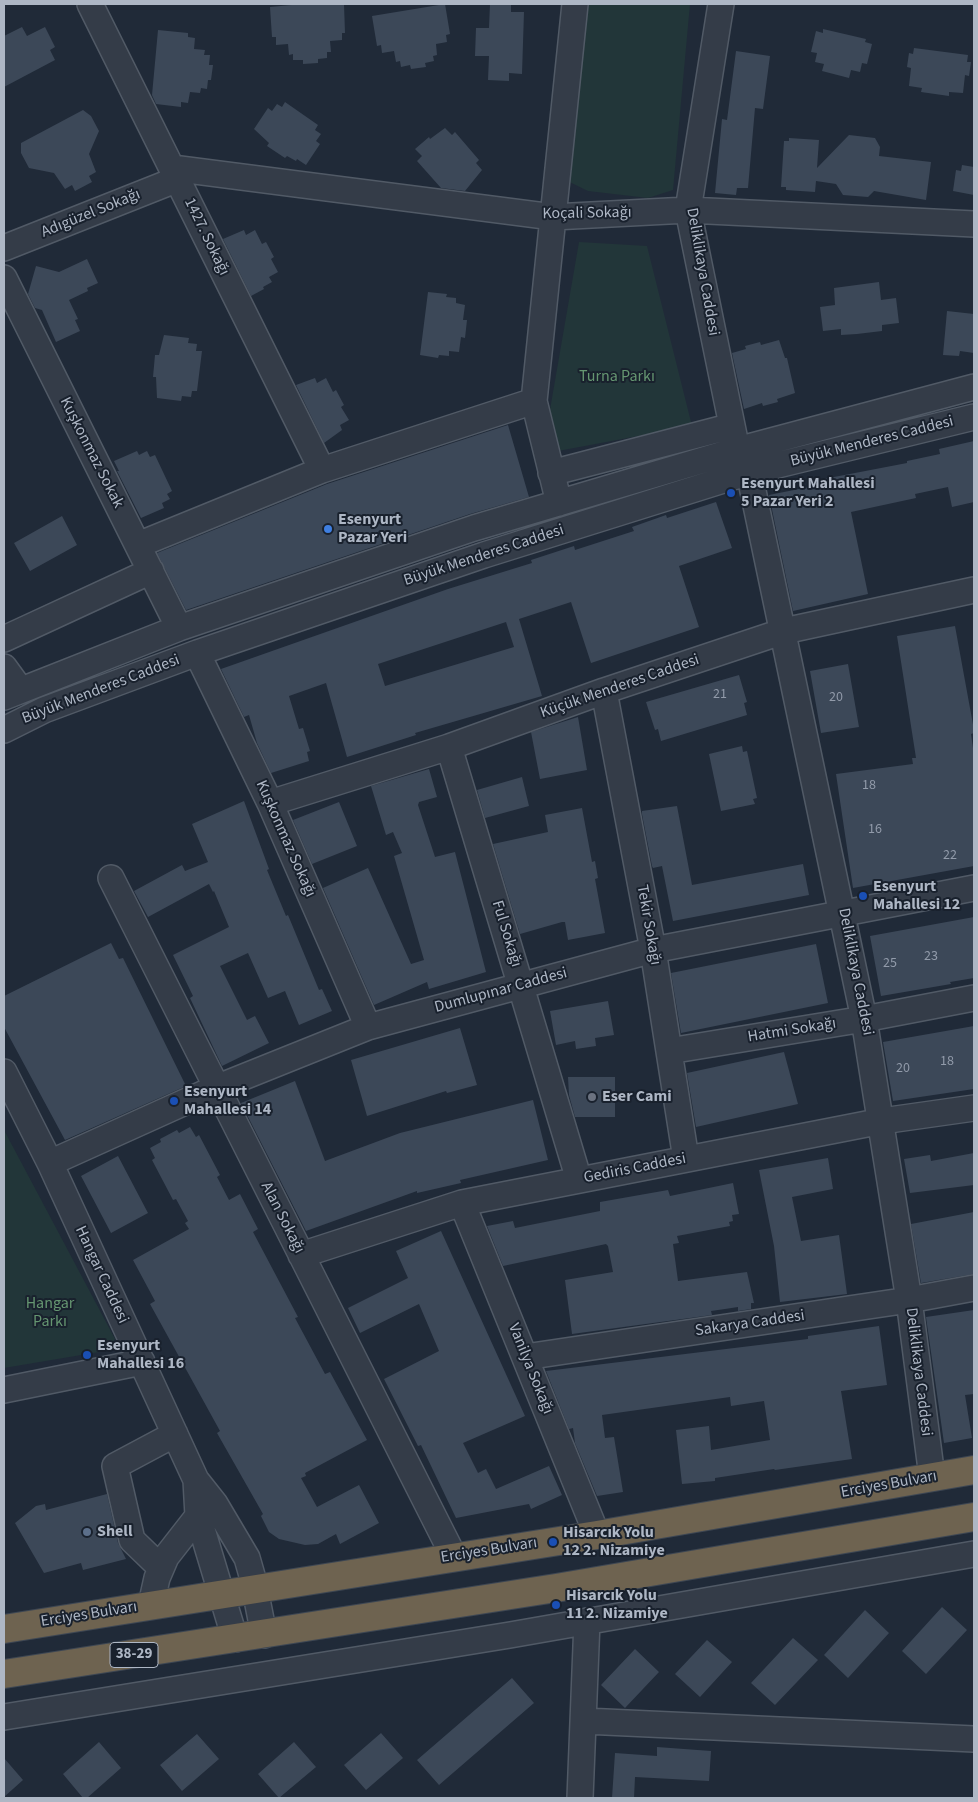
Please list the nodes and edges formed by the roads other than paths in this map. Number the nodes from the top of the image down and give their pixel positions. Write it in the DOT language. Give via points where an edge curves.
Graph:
graph roads {
  1 [pos="90,4"];
  2 [pos="575,4"];
  3 [pos="721,4"];
  4 [pos="175,174"];
  5 [pos="688,210"];
  6 [pos="553,217"];
  7 [pos="974,224"];
  8 [pos="4,248"];
  9 [pos="4,278"];
  10 [pos="974,387"];
  11 [pos="534,401"];
  12 [pos="974,417"];
  13 [pos="734,438"];
  14 [pos="322,470"];
  15 [pos="749,472"];
  16 [pos="551,473"];
  17 [pos="559,503"];
  18 [pos="138,546"];
  19 [pos="151,571"];
  20 [pos="974,591"];
  21 [pos="179,628"];
  22 [pos="784,631"];
  23 [pos="4,639"];
  24 [pos="197,653"];
  25 [pos="4,667"];
  26 [pos="604,691"];
  27 [pos="12,693"];
  28 [pos="4,730"];
  29 [pos="449,747"];
  30 [pos="270,803"];
  31 [pos="111,878"];
  32 [pos="974,888"];
  33 [pos="844,915"];
  34 [pos="653,950"];
  35 [pos="522,985"];
  36 [pos="974,998"];
  37 [pos="864,1019"];
  38 [pos="368,1028"];
  39 [pos="669,1051"];
  40 [pos="7,1087"];
  41 [pos="216,1088"];
  42 [pos="974,1108"];
  43 [pos="882,1121"];
  44 [pos="686,1159"];
  45 [pos="50,1163"];
  46 [pos="579,1180"];
  47 [pos="462,1203"];
  48 [pos="301,1255"];
  49 [pos="974,1288"];
  50 [pos="910,1300"];
  51 [pos="525,1357"];
  52 [pos="142,1362"];
  53 [pos="4,1390"];
  54 [pos="175,1434"];
  55 [pos="974,1470"];
  56 [pos="932,1478"];
  57 [pos="196,1480"];
  58 [pos="198,1516"];
  59 [pos="974,1516"];
  60 [pos="597,1535"];
  61 [pos="974,1554"];
  62 [pos="454,1557"];
  63 [pos="161,1568"];
  64 [pos="255,1588"];
  65 [pos="222,1594"];
  66 [pos="151,1605"];
  67 [pos="587,1621"];
  68 [pos="4,1629"];
  69 [pos="264,1635"];
  70 [pos="235,1640"];
  71 [pos="4,1674"];
  72 [pos="4,1717"];
  73 [pos="584,1721"];
  74 [pos="974,1738"];
  75 [pos="580,1798"];
  1 -- 4 [label="street, 1427. Sokağı"];
  2 -- 6 [label="street"];
  3 -- 5 [label="street, Deliklikaya Caddesi"];
  4 -- 6 [label="street, Koçali Sokağı"];
  4 -- 8 [label="street, Adıgüzel Sokağı"];
  4 -- 14 [label="street, 1427. Sokağı"];
  5 -- 6 [label="street, Koçali Sokağı"];
  5 -- 7 [label="street, Koçali Sokağı"];
  5 -- 13 [label="street, Deliklikaya Caddesi"];
  6 -- 11 [label="street"];
  9 -- 18 [label="street, Kuşkonmaz Sokak"];
  10 -- 13 [label="street, Büyük Menderes Caddesi"];
  11 -- 14 [label="street"];
  11 -- 16 [label="street"];
  12 -- 15 [label="street, Büyük Menderes Caddesi"];
  13 -- 16 [label="street"];
  13 -- 17 [label="street, Büyük Menderes Caddesi"];
  14 -- 18 [label="street"];
  15 -- 22 [label="street, Deliklikaya Caddesi"];
  15 -- 24 [label="street, Büyük Menderes Caddesi" via="484,555"];
  16 -- 17 [label="street"];
  17 -- 21 [label="street, Büyük Menderes Caddesi" via="465,531"];
  18 -- 19 [label="street, Kuşkonmaz Sokak"];
  19 -- 21 [label="street, Kuşkonmaz Sokak"];
  19 -- 23 [label="street"];
  20 -- 22 [label="street, Küçük Menderes Caddesi"];
  21 -- 27 [label="street, Büyük Menderes Caddesi"];
  22 -- 26 [label="street, Küçük Menderes Caddesi"];
  22 -- 33 [label="street, Deliklikaya Caddesi"];
  24 -- 28 [label="street, Büyük Menderes Caddesi" via="44,710"];
  24 -- 30 [label="street, Kuşkonmaz Sokağı"];
  25 -- 27 [label="street"];
  26 -- 29 [label="street, Küçük Menderes Caddesi"];
  26 -- 34 [label="street, Tekir Sokağı"];
  29 -- 30 [label="street, Küçük Menderes Caddesi"];
  29 -- 35 [label="street, Ful Sokağı"];
  30 -- 38 [label="street, Kuşkonmaz Sokağı"];
  31 -- 41 [label="street, Alan Sokağı"];
  32 -- 33 [label="street, Dumlupınar Caddesi"];
  33 -- 34 [label="street, Dumlupınar Caddesi"];
  33 -- 37 [label="street, Deliklikaya Caddesi"];
  34 -- 35 [label="street, Dumlupınar Caddesi"];
  34 -- 39 [label="street, Tekir Sokağı"];
  35 -- 38 [label="street, Dumlupınar Caddesi"];
  35 -- 46 [label="street, Ful Sokağı"];
  36 -- 37 [label="street, Hatmi Sokağı"];
  37 -- 39 [label="street, Hatmi Sokağı"];
  37 -- 43 [label="street, Deliklikaya Caddesi"];
  38 -- 41 [label="street, Dumlupınar Caddesi"];
  39 -- 44 [label="street, Tekir Sokağı"];
  40 -- 45 [label="street, Hangar Caddesi"];
  41 -- 45 [label="street, Dumlupınar Caddesi"];
  41 -- 48 [label="street, Alan Sokağı"];
  42 -- 43 [label="street, Gediris Caddesi"];
  43 -- 44 [label="street, Gediris Caddesi"];
  43 -- 50 [label="street, Deliklikaya Caddesi"];
  44 -- 46 [label="street, Gediris Caddesi"];
  45 -- 52 [label="street, Hangar Caddesi"];
  46 -- 47 [label="street, Gediris Caddesi"];
  47 -- 48 [label="street, Gediris Caddesi"];
  47 -- 51 [label="street, Vanilya Sokağı"];
  48 -- 62 [label="street, Alan Sokağı"];
  49 -- 50 [label="street, Sakarya Caddesi"];
  50 -- 51 [label="street, Sakarya Caddesi"];
  50 -- 56 [label="street, Deliklikaya Caddesi"];
  51 -- 60 [label="street, Vanilya Sokağı"];
  52 -- 53 [label="street"];
  52 -- 54 [label="street, Hangar Caddesi"];
  54 -- 57 [label="street, Hangar Caddesi"];
  54 -- 63 [label="street" via="115,1466 132,1540"];
  55 -- 56 [label="highway, Erciyes Bulvarı"];
  56 -- 60 [label="highway, Erciyes Bulvarı"];
  57 -- 58 [label="street, Hangar Caddesi"];
  57 -- 64 [label="street, Hangar Caddesi" via="215,1504 246,1558"];
  58 -- 63 [label="street"];
  58 -- 65 [label="street, Hangar Caddesi"];
  59 -- 69 [label="highway, 38-29"];
  60 -- 62 [label="highway, Erciyes Bulvarı"];
  61 -- 67 [label="street"];
  62 -- 64 [label="highway, Erciyes Bulvarı"];
  63 -- 66 [label="street"];
  64 -- 65 [label="highway, Erciyes Bulvarı"];
  64 -- 69 [label="street, Hangar Caddesi"];
  65 -- 66 [label="highway, Erciyes Bulvarı"];
  65 -- 70 [label="street, Hangar Caddesi"];
  66 -- 68 [label="highway, Erciyes Bulvarı"];
  67 -- 72 [label="street"];
  67 -- 73 [label="street"];
  69 -- 70 [label="highway, 38-29"];
  70 -- 71 [label="highway, 38-29"];
  73 -- 74 [label="street"];
  73 -- 75 [label="street"];
}
